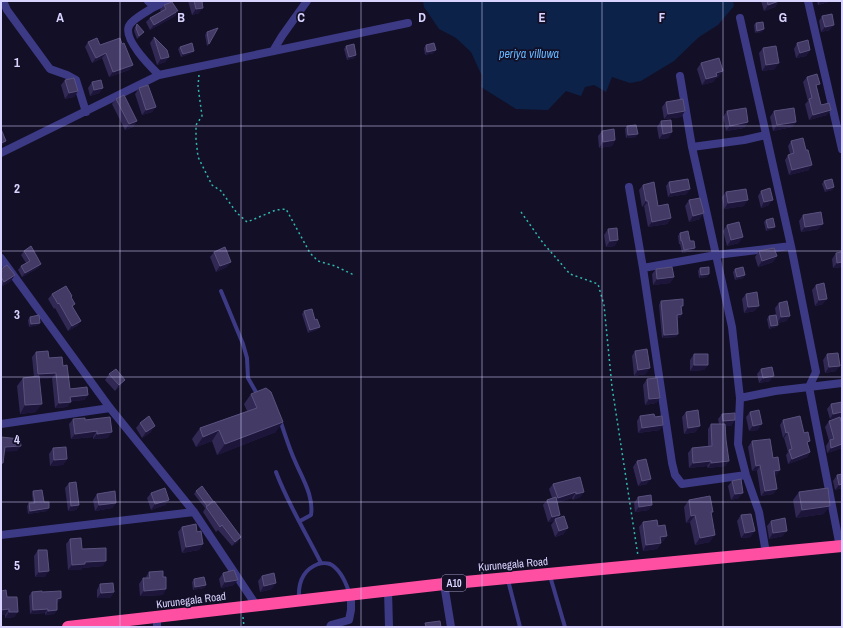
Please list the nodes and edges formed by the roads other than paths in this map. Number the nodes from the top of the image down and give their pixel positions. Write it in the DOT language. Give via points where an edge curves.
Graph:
graph roads {
  1 [pos="3,1"];
  2 [pos="167,1"];
  3 [pos="307,1"];
  4 [pos="808,1"];
  5 [pos="151,4"];
  6 [pos="740,18"];
  7 [pos="408,23"];
  8 [pos="274,51"];
  9 [pos="159,75"];
  10 [pos="680,76"];
  11 [pos="86,112"];
  12 [pos="766,135"];
  13 [pos="692,147"];
  14 [pos="842,149"];
  15 [pos="1,153"];
  16 [pos="628,188"];
  17 [pos="791,246"];
  18 [pos="716,255"];
  19 [pos="1,258"];
  20 [pos="643,268"];
  21 [pos="221,291"];
  22 [pos="842,383"];
  23 [pos="809,387"];
  24 [pos="263,397"];
  25 [pos="740,398"];
  26 [pos="110,408"];
  27 [pos="277,413"];
  28 [pos="1,424"];
  29 [pos="276,472"];
  30 [pos="746,475"];
  31 [pos="194,512"];
  32 [pos="300,521"];
  33 [pos="1,535"];
  34 [pos="841,546"];
  35 [pos="766,553"];
  36 [pos="321,563"];
  37 [pos="549,574"];
  38 [pos="508,578"];
  39 [pos="444,584"];
  40 [pos="388,590"];
  41 [pos="351,595"];
  42 [pos="299,600"];
  43 [pos="256,605"];
  44 [pos="157,622"];
  45 [pos="82,626"];
  46 [pos="68,627"];
  47 [pos="330,627"];
  48 [pos="389,627"];
  49 [pos="450,627"];
  50 [pos="520,627"];
  51 [pos="566,627"];
  1 -- 11 [label="street" via="13,19 50,69 76,80"];
  2 -- 5 [label="street"];
  3 -- 8 [label="street"];
  4 -- 14 [label="street"];
  5 -- 9 [label="street" via="129,26 128,36"];
  6 -- 12 [label="street"];
  7 -- 8 [label="street"];
  8 -- 9 [label="street"];
  9 -- 11 [label="street"];
  10 -- 13 [label="street"];
  11 -- 15 [label="street"];
  12 -- 13 [label="street"];
  12 -- 17 [label="street"];
  13 -- 18 [label="street"];
  16 -- 20 [label="street"];
  17 -- 18 [label="street"];
  17 -- 23 [label="street" via="816,372"];
  18 -- 20 [label="street"];
  18 -- 25 [label="street" via="732,327"];
  19 -- 26 [label="street"];
  20 -- 30 [label="street" via="675,474 682,484"];
  21 -- 24 [label="lane" via="243,344 248,378 256,392"];
  22 -- 23 [label="street"];
  23 -- 25 [label="street"];
  23 -- 34 [label="street"];
  25 -- 30 [label="street" via="738,444"];
  26 -- 28 [label="street"];
  26 -- 31 [label="street"];
  27 -- 32 [label="lane" via="310,494 311,515"];
  29 -- 32 [label="lane"];
  30 -- 35 [label="street" via="759,512"];
  31 -- 33 [label="street"];
  31 -- 43 [label="street"];
  32 -- 36 [label="lane"];
  34 -- 35 [label="highway, Kurunegala Road / A10"];
  35 -- 37 [label="highway, Kurunegala Road / A10"];
  36 -- 41 [label="lane" via="330,564 339,572"];
  36 -- 42 [label="lane" via="311,567 304,574 300,581"];
  37 -- 38 [label="highway, Kurunegala Road / A10"];
  37 -- 51 [label="lane"];
  38 -- 39 [label="highway, Kurunegala Road / A10"];
  38 -- 50 [label="lane"];
  39 -- 40 [label="highway, Kurunegala Road / A10"];
  39 -- 49 [label="street"];
  40 -- 41 [label="highway, Kurunegala Road / A10"];
  40 -- 48 [label="street"];
  41 -- 42 [label="highway, Kurunegala Road / A10"];
  41 -- 47 [label="street" via="349,620"];
  42 -- 43 [label="highway, Kurunegala Road / A10"];
  43 -- 44 [label="highway, Kurunegala Road / A10"];
  44 -- 45 [label="highway, Kurunegala Road / A10"];
  45 -- 46 [label="highway, Kurunegala Road / A10"];
}
